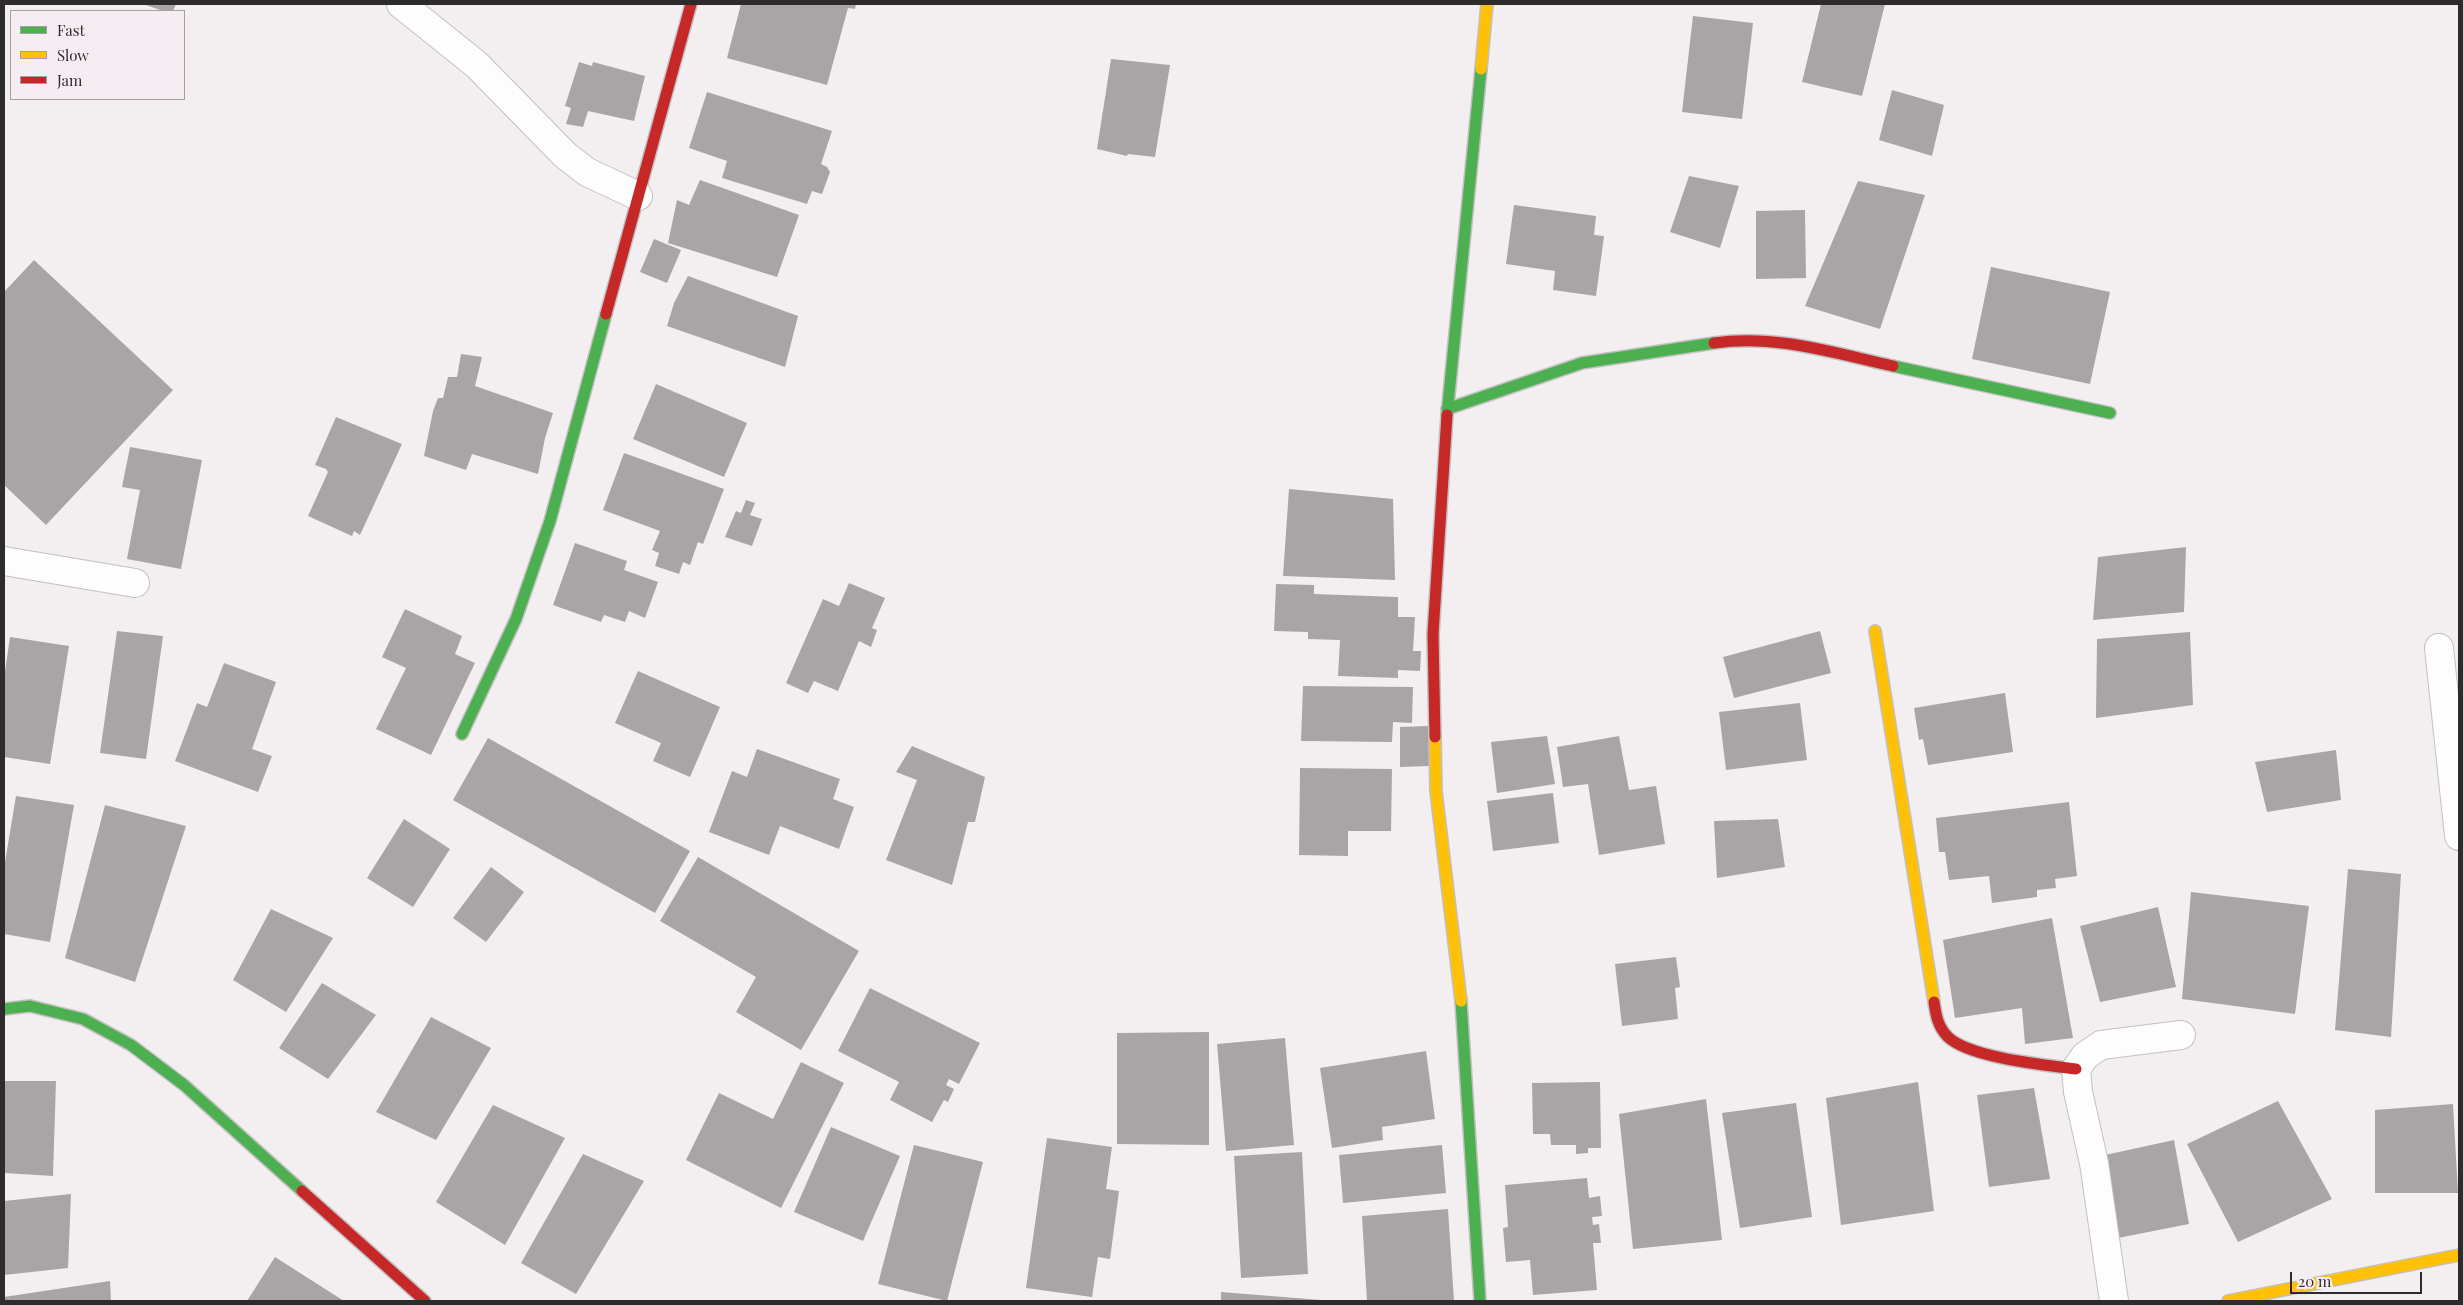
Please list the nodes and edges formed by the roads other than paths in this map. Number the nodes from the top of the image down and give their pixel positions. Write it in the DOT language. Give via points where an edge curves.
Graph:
graph roads {
  1 [pos="401,4"];
  2 [pos="691,4"];
  3 [pos="1486,4"];
  4 [pos="638,196"];
  5 [pos="1447,409"];
  6 [pos="2110,413"];
  7 [pos="4,560"];
  8 [pos="135,583"];
  9 [pos="1875,631"];
  10 [pos="2439,648"];
  11 [pos="462,734"];
  12 [pos="2459,836"];
  13 [pos="4,1009"];
  14 [pos="2181,1035"];
  15 [pos="2076,1069"];
  16 [pos="2459,1255"];
  17 [pos="425,1301"];
  18 [pos="1480,1301"];
  19 [pos="2114,1301"];
  20 [pos="2228,1301"];
  1 -- 4 [label="street" via="477,65 564,154 587,172"];
  2 -- 4 [label="main road"];
  3 -- 5 [label="main road"];
  4 -- 11 [label="main road" via="550,520 516,618"];
  5 -- 6 [label="main road" via="1582,363 1740,339 1780,341"];
  5 -- 18 [label="main road" via="1433,634 1436,791 1462,1013"];
  7 -- 8 [label="street"];
  9 -- 15 [label="main road" via="1937,1022 1951,1039 1978,1050 2026,1062"];
  10 -- 12 [label="street"];
  13 -- 17 [label="main road" via="30,1006 83,1019 130,1045 184,1085"];
  14 -- 15 [label="street" via="2101,1045 2085,1056"];
  15 -- 19 [label="street" via="2094,1163"];
  16 -- 20 [label="main road"];
}
